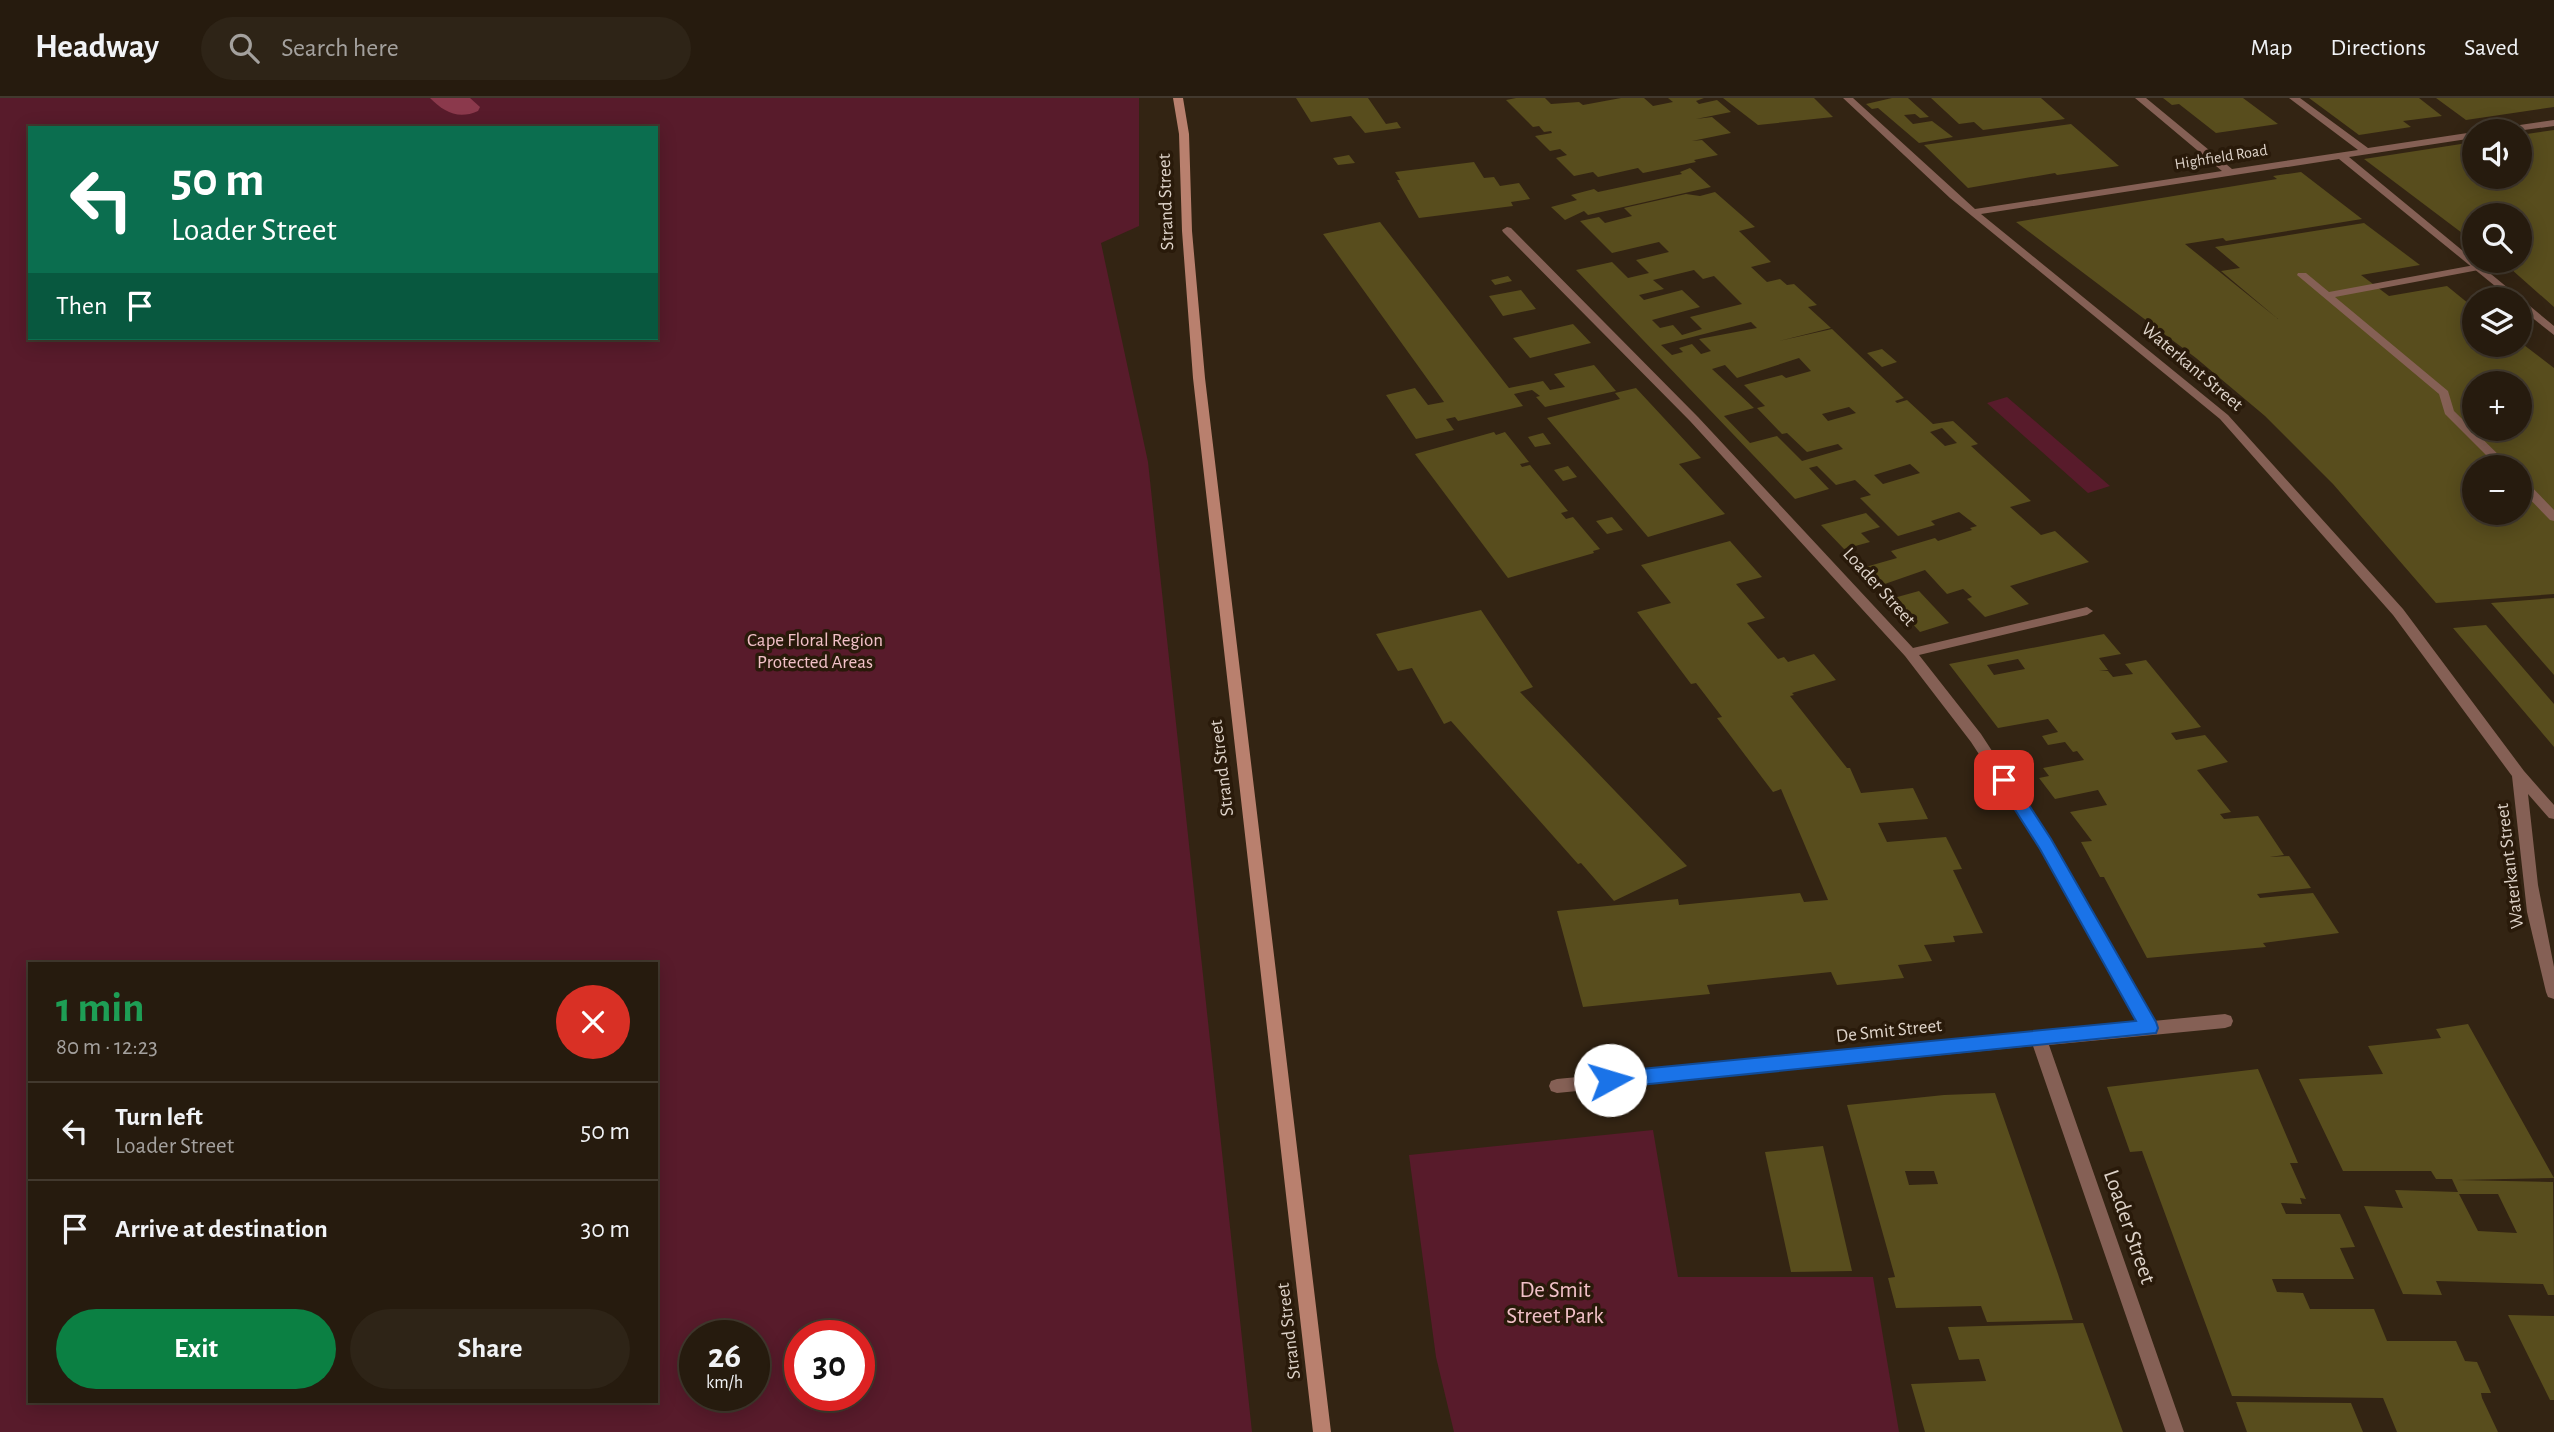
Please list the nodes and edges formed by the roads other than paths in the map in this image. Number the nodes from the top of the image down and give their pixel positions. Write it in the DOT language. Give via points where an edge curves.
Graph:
graph roads {
  1 [pos="1178,98"];
  2 [pos="1848,98"];
  3 [pos="2140,98"];
  4 [pos="2294,98"];
  5 [pos="2554,124"];
  6 [pos="2532,127"];
  7 [pos="2462,137"];
  8 [pos="2364,150"];
  9 [pos="2339,154"];
  10 [pos="2228,171"];
  11 [pos="1973,212"];
  12 [pos="1507,230"];
  13 [pos="2462,253"];
  14 [pos="2462,270"];
  15 [pos="2487,273"];
  16 [pos="2302,275"];
  17 [pos="2504,287"];
  18 [pos="2326,296"];
  19 [pos="2532,312"];
  20 [pos="2553,331"];
  21 [pos="2493,455"];
  22 [pos="2532,494"];
  23 [pos="2554,517"];
  24 [pos="2087,611"];
  25 [pos="1910,653"];
  26 [pos="2519,775"];
  27 [pos="2554,814"];
  28 [pos="2548,958"];
  29 [pos="2554,992"];
  30 [pos="2225,1021"];
  31 [pos="2149,1028"];
  32 [pos="2038,1037"];
  33 [pos="1557,1086"];
  34 [pos="1322,1432"];
  35 [pos="2175,1432"];
  1 -- 34 [label="street, Strand Street" via="1199,379"];
  2 -- 11 [label="street, Waterkant Street"];
  3 -- 10 [label="street"];
  4 -- 8 [label="street"];
  5 -- 6 [label="street"];
  7 -- 8 [label="street, Highfield Road"];
  8 -- 9 [label="street, Highfield Road"];
  9 -- 10 [label="street, Highfield Road"];
  9 -- 13 [label="street"];
  10 -- 11 [label="street, Highfield Road"];
  11 -- 26 [label="street, Waterkant Street" via="2224,417 2398,612"];
  12 -- 25 [label="street, Loader Street" via="1694,419"];
  14 -- 18 [label="street"];
  15 -- 17 [label="street"];
  16 -- 18 [label="street"];
  18 -- 21 [label="street" via="2444,393 2449,412"];
  19 -- 20 [label="street"];
  22 -- 23 [label="street"];
  24 -- 25 [label="street"];
  25 -- 31 [label="street, Loader Street" via="1976,738 2045,844"];
  26 -- 27 [label="street, Waterkant Street"];
  26 -- 28 [label="street, Waterkant Street" via="2532,906"];
  28 -- 29 [label="street, Waterkant Street"];
  30 -- 31 [label="street, De Smit Street"];
  31 -- 32 [label="street, De Smit Street"];
  32 -- 33 [label="street, De Smit Street"];
  32 -- 35 [label="street, Loader Street"];
}
